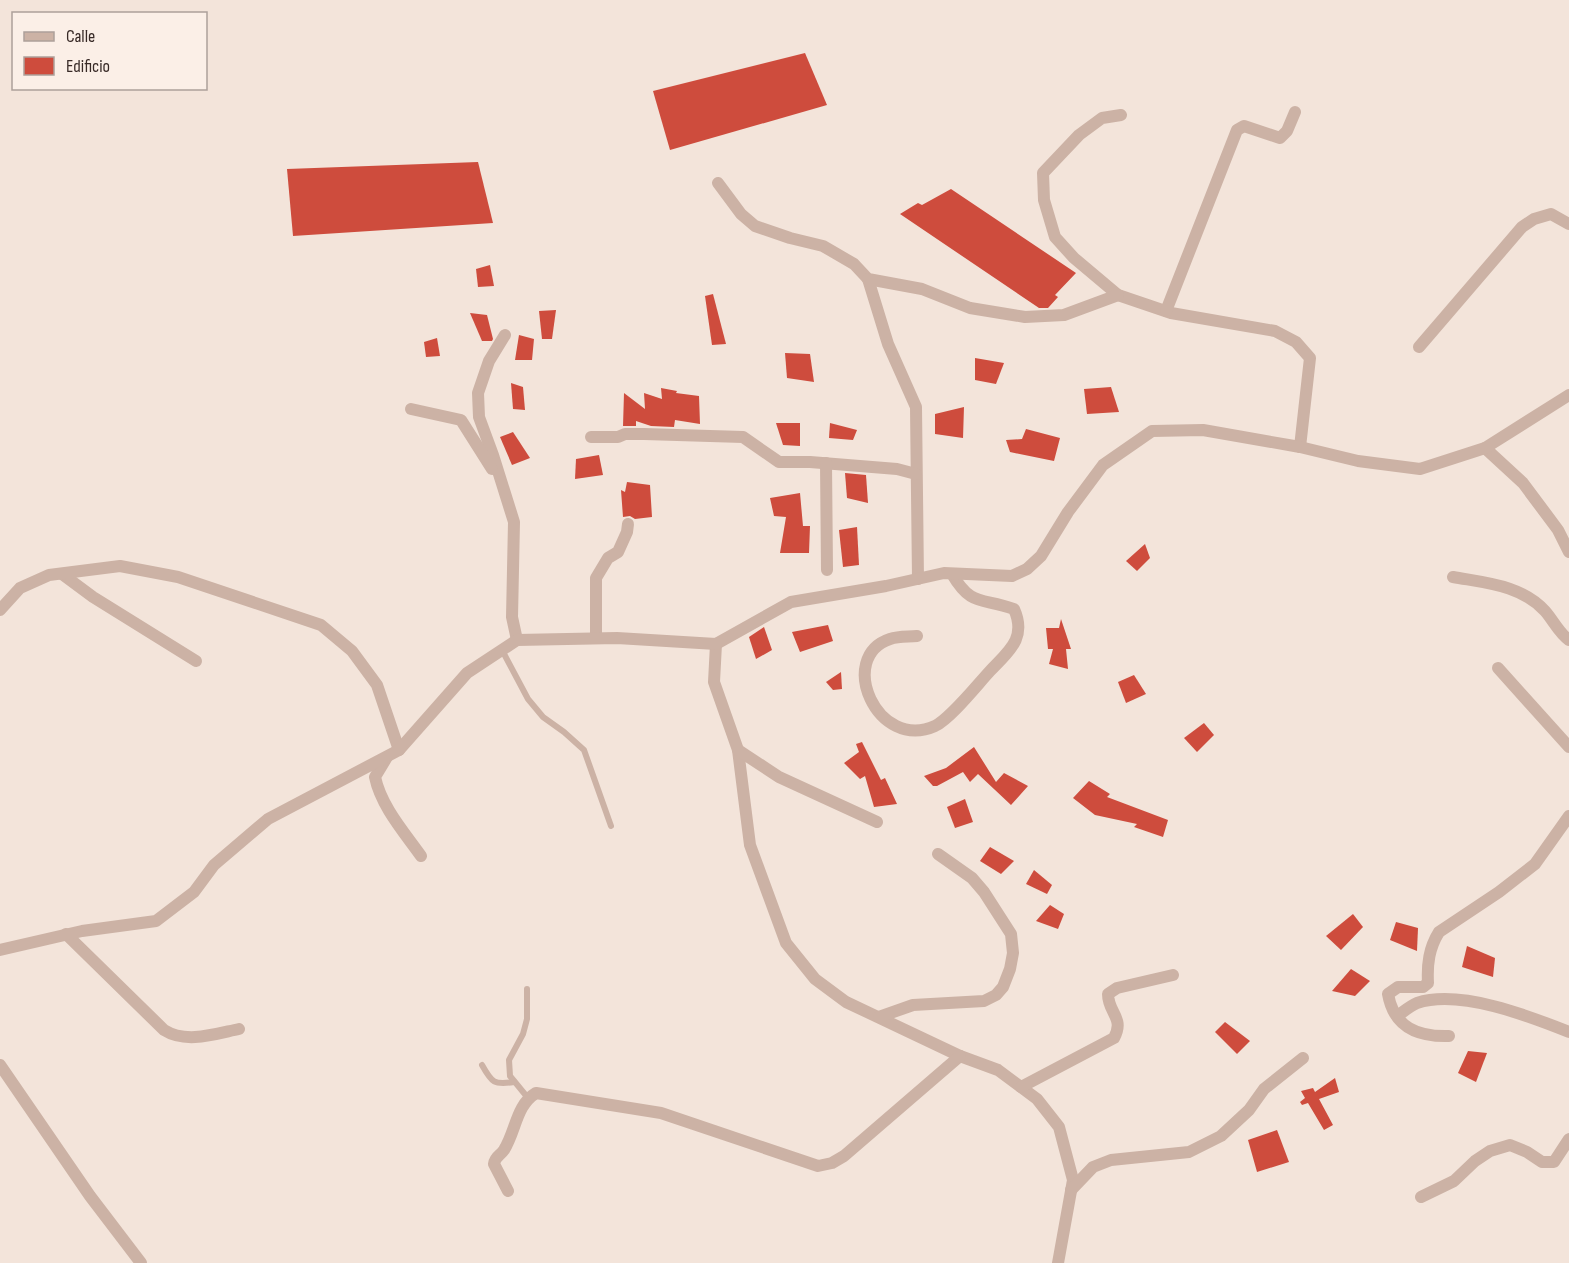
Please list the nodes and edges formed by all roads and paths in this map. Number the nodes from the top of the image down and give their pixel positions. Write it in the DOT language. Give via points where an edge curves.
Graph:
graph roads {
  1 [pos="1295,112"];
  2 [pos="1121,115"];
  3 [pos="718,183"];
  4 [pos="1569,224"];
  5 [pos="868,279"];
  6 [pos="1118,295"];
  7 [pos="1166,311"];
  8 [pos="505,335"];
  9 [pos="1419,347"];
  10 [pos="1569,395"];
  11 [pos="411,409"];
  12 [pos="591,437"];
  13 [pos="1300,447"];
  14 [pos="1485,448"];
  15 [pos="826,464"];
  16 [pos="916,474"];
  17 [pos="502,485"];
  18 [pos="628,524"];
  19 [pos="1569,552"];
  20 [pos="827,570"];
  21 [pos="62,574"];
  22 [pos="952,574"];
  23 [pos="1453,577"];
  24 [pos="918,579"];
  25 [pos="0,610"];
  26 [pos="918,636"];
  27 [pos="596,638"];
  28 [pos="517,640"];
  29 [pos="1569,640"];
  30 [pos="716,644"];
  31 [pos="502,650"];
  32 [pos="196,661"];
  33 [pos="1498,668"];
  34 [pos="1569,747"];
  35 [pos="738,750"];
  36 [pos="393,753"];
  37 [pos="1569,816"];
  38 [pos="877,822"];
  39 [pos="611,826"];
  40 [pos="938,854"];
  41 [pos="421,856"];
  42 [pos="66,934"];
  43 [pos="0,950"];
  44 [pos="1173,975"];
  45 [pos="527,989"];
  46 [pos="1397,1016"];
  47 [pos="879,1017"];
  48 [pos="239,1029"];
  49 [pos="1569,1032"];
  50 [pos="1449,1036"];
  51 [pos="960,1056"];
  52 [pos="1303,1058"];
  53 [pos="0,1065"];
  54 [pos="482,1065"];
  55 [pos="514,1082"];
  56 [pos="1021,1087"];
  57 [pos="528,1098"];
  58 [pos="1569,1139"];
  59 [pos="1071,1190"];
  60 [pos="508,1191"];
  61 [pos="1421,1197"];
  62 [pos="141,1263"];
  63 [pos="1058,1263"];
  1 -- 7 [label="street" via="1280,138 1244,126 1237,130"];
  2 -- 6 [label="street" via="1102,118 1079,135 1043,173 1044,200 1056,237 1074,258"];
  3 -- 5 [label="street" via="755,226 823,246 854,264"];
  4 -- 9 [label="street" via="1551,214 1522,227"];
  5 -- 6 [label="street" via="922,289 970,308 1025,317 1064,315"];
  5 -- 16 [label="street" via="888,344 916,407"];
  6 -- 7 [label="street"];
  7 -- 13 [label="street" via="1275,331 1296,342 1310,358"];
  8 -- 17 [label="street" via="489,361 478,393 478,417"];
  10 -- 14 [label="street"];
  11 -- 17 [label="street" via="461,420"];
  12 -- 15 [label="street" via="743,437 779,462"];
  13 -- 14 [label="street" via="1358,461 1420,469"];
  13 -- 22 [label="street" via="1203,430 1152,431 1103,465 1041,556 1027,569 1012,576"];
  14 -- 19 [label="street" via="1523,483 1558,530"];
  15 -- 16 [label="street"];
  15 -- 20 [label="street"];
  16 -- 24 [label="street"];
  17 -- 28 [label="street" via="514,522 512,617"];
  18 -- 27 [label="street" via="618,552 608,558 596,578"];
  21 -- 25 [label="street" via="49,574 20,588"];
  21 -- 32 [label="street"];
  21 -- 36 [label="street" via="120,566 178,577 321,625 352,651 377,685"];
  22 -- 24 [label="street"];
  22 -- 26 [label="street" via="974,600 1014,609 1018,638 936,726 913,732 884,720 868,699 865,672 875,647 891,638"];
  23 -- 29 [label="street" via="1510,587 1529,596"];
  24 -- 30 [label="street" via="791,602"];
  27 -- 28 [label="street"];
  27 -- 30 [label="street"];
  28 -- 31 [label="street"];
  30 -- 35 [label="street" via="714,682"];
  31 -- 36 [label="street" via="467,673"];
  31 -- 39 [label="lane" via="528,699 543,717 584,750"];
  33 -- 34 [label="street"];
  35 -- 38 [label="street" via="779,777"];
  35 -- 47 [label="street" via="750,845 786,943 815,979 846,1002"];
  36 -- 41 [label="street" via="375,777 378,789"];
  36 -- 42 [label="street" via="268,819 214,865 194,892 156,921"];
  37 -- 46 [label="street" via="1535,864 1439,932 1427,964 1428,983 1423,987 1398,987 1388,994"];
  40 -- 47 [label="street" via="972,878 1011,934 1013,953 1003,987 984,1001 914,1005"];
  42 -- 43 [label="street"];
  42 -- 48 [label="street" via="173,1036 205,1036"];
  44 -- 56 [label="street" via="1117,988 1108,994 1117,1019 1118,1029 1113,1038"];
  45 -- 55 [label="lane" via="527,1019 509,1060"];
  46 -- 49 [label="street" via="1416,1003 1475,1002 1510,1010"];
  46 -- 50 [label="street" via="1406,1028 1428,1037"];
  47 -- 51 [label="street"];
  51 -- 56 [label="street" via="998,1070"];
  51 -- 57 [label="street" via="844,1156 818,1166 661,1113 536,1094"];
  52 -- 59 [label="street" via="1264,1089 1249,1110 1221,1136 1189,1152 1111,1160 1093,1167"];
  53 -- 62 [label="street"];
  54 -- 55 [label="lane" via="490,1080 500,1084"];
  55 -- 57 [label="lane"];
  56 -- 59 [label="street" via="1037,1099 1059,1127 1073,1180"];
  57 -- 60 [label="street" via="504,1151 495,1158 494,1164"];
  58 -- 61 [label="street" via="1554,1162 1542,1162 1510,1145 1490,1150 1454,1181"];
  59 -- 63 [label="street"];
}
